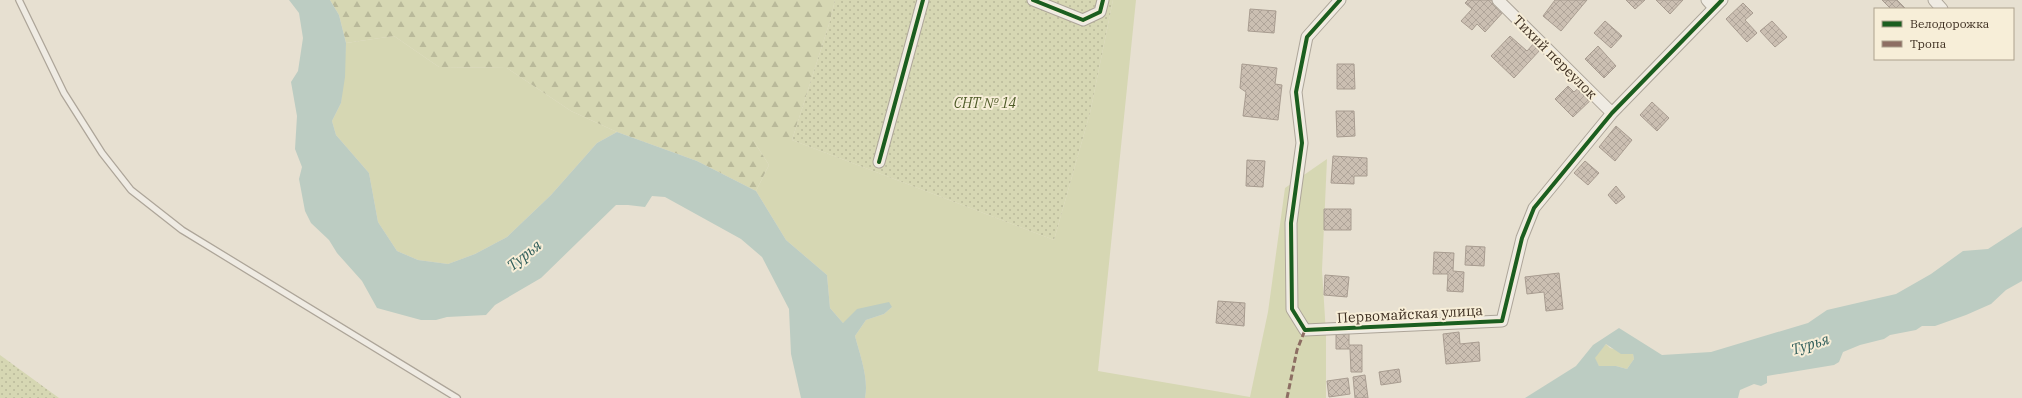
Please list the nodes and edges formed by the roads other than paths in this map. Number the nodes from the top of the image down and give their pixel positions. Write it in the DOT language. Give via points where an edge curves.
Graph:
graph roads {
  1 [pos="19,0"];
  2 [pos="923,0"];
  3 [pos="1033,0"];
  4 [pos="1103,0"];
  5 [pos="1340,0"];
  6 [pos="1498,0"];
  7 [pos="1722,0"];
  8 [pos="1934,0"];
  9 [pos="1710,4"];
  10 [pos="1941,8"];
  11 [pos="1612,113"];
  12 [pos="878,162"];
  13 [pos="457,398"];
  1 -- 13 [label="lane" via="64,93 102,154 131,190 182,230"];
  2 -- 12 [label="street"];
  3 -- 4 [label="street" via="1083,20 1100,12"];
  5 -- 11 [label="street, Первомайская улица" via="1307,37 1296,92 1302,143 1291,223 1292,309 1305,330 1502,321 1522,238 1534,208"];
  6 -- 11 [label="street, Тихий переулок"];
  7 -- 9 [label="street, Первомайская улица"];
  8 -- 10 [label="street"];
  9 -- 11 [label="street, Первомайская улица"];
}
